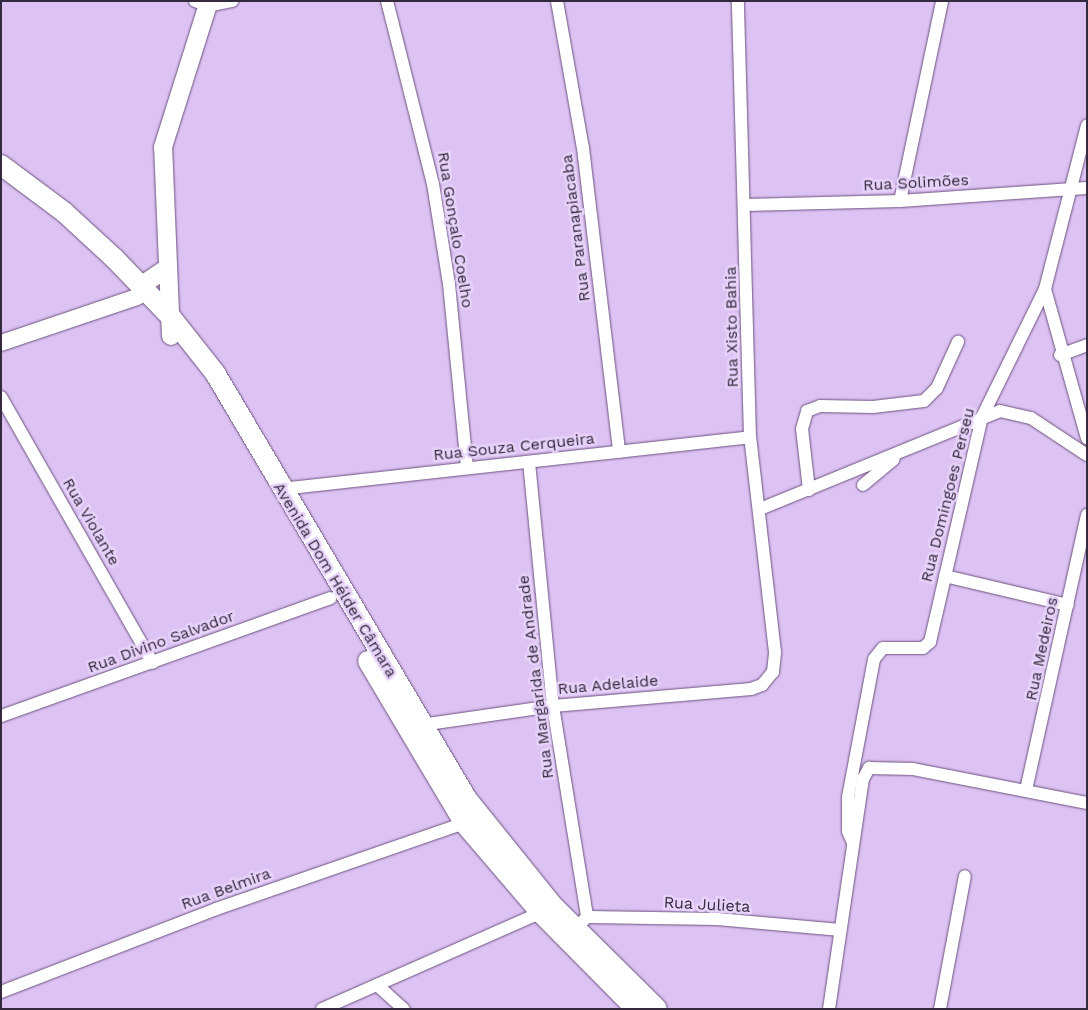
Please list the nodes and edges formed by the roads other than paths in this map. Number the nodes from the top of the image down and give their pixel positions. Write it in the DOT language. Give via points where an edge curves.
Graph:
graph roads {
  1 [pos="232,1"];
  2 [pos="387,1"];
  3 [pos="557,1"];
  4 [pos="738,1"];
  5 [pos="942,1"];
  6 [pos="204,3"];
  7 [pos="1087,125"];
  8 [pos="1,166"];
  9 [pos="1,180"];
  10 [pos="1087,188"];
  11 [pos="1068,189"];
  12 [pos="900,201"];
  13 [pos="746,205"];
  14 [pos="167,268"];
  15 [pos="1045,289"];
  16 [pos="140,291"];
  17 [pos="170,316"];
  18 [pos="171,336"];
  19 [pos="958,342"];
  20 [pos="1,343"];
  21 [pos="1087,345"];
  22 [pos="1060,354"];
  23 [pos="1,397"];
  24 [pos="982,417"];
  25 [pos="750,437"];
  26 [pos="1087,438"];
  27 [pos="906,450"];
  28 [pos="618,452"];
  29 [pos="1087,455"];
  30 [pos="529,462"];
  31 [pos="468,468"];
  32 [pos="863,486"];
  33 [pos="282,489"];
  34 [pos="809,490"];
  35 [pos="760,510"];
  36 [pos="1087,515"];
  37 [pos="945,576"];
  38 [pos="331,598"];
  39 [pos="1068,605"];
  40 [pos="775,652"];
  41 [pos="153,663"];
  42 [pos="553,706"];
  43 [pos="1,716"];
  44 [pos="421,726"];
  45 [pos="1026,790"];
  46 [pos="1087,803"];
  47 [pos="464,822"];
  48 [pos="853,843"];
  49 [pos="965,876"];
  50 [pos="547,909"];
  51 [pos="581,922"];
  52 [pos="841,930"];
  53 [pos="377,984"];
  54 [pos="1,992"];
  55 [pos="322,1009"];
  56 [pos="404,1009"];
  57 [pos="636,1009"];
  58 [pos="657,1009"];
  59 [pos="829,1009"];
  60 [pos="940,1009"];
  1 -- 6 [label="street"];
  2 -- 31 [label="street, Rua Gonçalo Coelho" via="433,184 449,284"];
  3 -- 28 [label="street, Rua Paranapiacaba" via="583,148"];
  4 -- 13 [label="street, Rua Xisto Bahia"];
  5 -- 12 [label="street"];
  6 -- 14 [label="main road" via="165,133"];
  7 -- 11 [label="street"];
  8 -- 16 [label="main road, Avenida Dom Hélder Câmara" via="64,212"];
  9 -- 16 [label="main road, Avenida Dom Hélder Câmara" via="47,212"];
  10 -- 11 [label="street, Rua Solimões"];
  11 -- 12 [label="street, Rua Solimões"];
  11 -- 15 [label="street"];
  12 -- 13 [label="street, Rua Solimões"];
  13 -- 25 [label="street, Rua Xisto Bahia"];
  14 -- 16 [label="main road"];
  14 -- 17 [label="main road"];
  15 -- 22 [label="street"];
  15 -- 24 [label="street, Rua Domingoes Perseu"];
  16 -- 17 [label="main road, Avenida Dom Hélder Câmara"];
  16 -- 18 [label="main road, Avenida Dom Hélder Câmara"];
  16 -- 20 [label="street"];
  17 -- 18 [label="main road"];
  17 -- 33 [label="main road, Avenida Dom Hélder Câmara" via="215,373"];
  18 -- 38 [label="main road, Avenida Dom Hélder Câmara" via="204,381"];
  19 -- 34 [label="street" via="937,388 924,401 882,407 820,406 807,411 802,420"];
  21 -- 22 [label="street"];
  22 -- 26 [label="street"];
  23 -- 41 [label="street, Rua Violante"];
  24 -- 27 [label="street"];
  24 -- 29 [label="street" via="1000,411 1031,418"];
  24 -- 37 [label="street, Rua Domingoes Perseu"];
  25 -- 28 [label="street, Rua Souza Cerqueira"];
  25 -- 35 [label="street, Rua Xisto Bahia"];
  27 -- 32 [label="street"];
  27 -- 34 [label="street"];
  28 -- 30 [label="street, Rua Souza Cerqueira"];
  30 -- 31 [label="street, Rua Souza Cerqueira"];
  30 -- 42 [label="street, Rua Margarida de Andrade"];
  31 -- 33 [label="street, Rua Souza Cerqueira"];
  33 -- 44 [label="main road, Avenida Dom Hélder Câmara"];
  34 -- 35 [label="street"];
  35 -- 40 [label="street, Rua Xisto Bahia"];
  36 -- 39 [label="street, Rua Medeiros"];
  37 -- 39 [label="street"];
  37 -- 48 [label="street, Rua Domingoes Perseu" via="933,631 923,648 892,646 879,650 874,659 848,797 848,831"];
  38 -- 41 [label="street, Rua Divino Salvador"];
  38 -- 47 [label="main road, Avenida Dom Hélder Câmara"];
  39 -- 45 [label="street, Rua Medeiros"];
  40 -- 42 [label="street, Rua Adelaide" via="772,672 762,685 751,688"];
  41 -- 43 [label="street, Rua Divino Salvador"];
  42 -- 44 [label="street, Rua Adelaide"];
  42 -- 51 [label="street, Rua Margarida de Andrade"];
  44 -- 50 [label="main road, Avenida Dom Hélder Câmara" via="467,799"];
  45 -- 46 [label="street"];
  45 -- 48 [label="street" via="880,765 869,768 863,779"];
  47 -- 50 [label="main road, Avenida Dom Hélder Câmara"];
  47 -- 54 [label="street, Rua Belmira" via="216,910"];
  48 -- 52 [label="street"];
  49 -- 60 [label="street"];
  50 -- 51 [label="main road, Avenida Dom Hélder Câmara"];
  50 -- 53 [label="street"];
  50 -- 57 [label="main road, Avenida Dom Hélder Câmara"];
  51 -- 52 [label="street, Rua Julieta" via="716,919"];
  51 -- 58 [label="main road, Avenida Dom Hélder Câmara"];
  52 -- 59 [label="street"];
  53 -- 55 [label="street"];
  53 -- 56 [label="street"];
}
